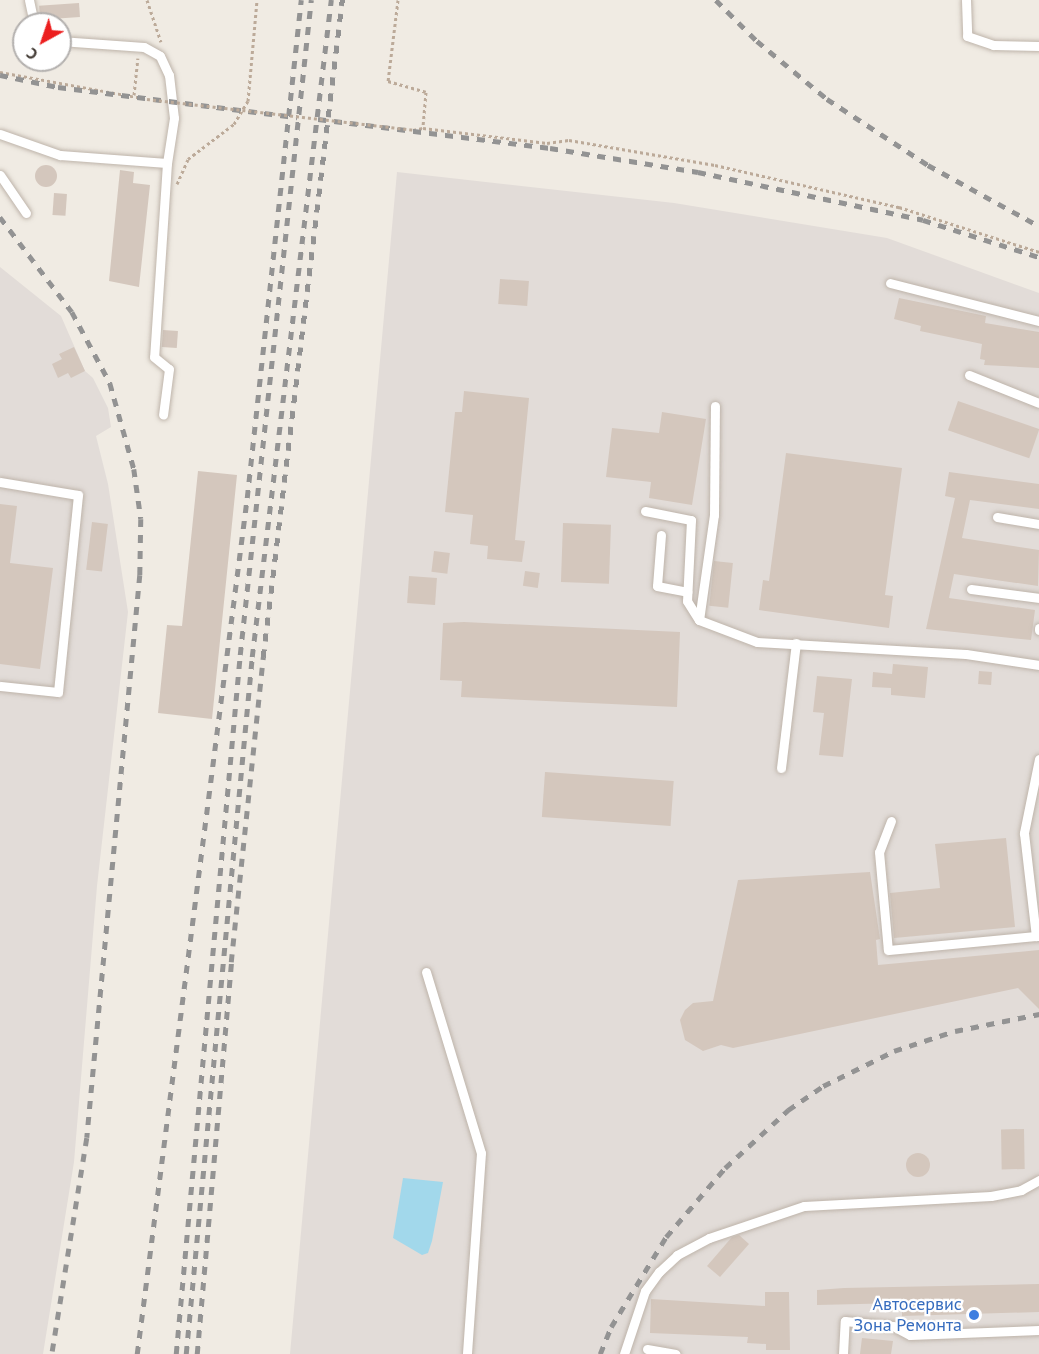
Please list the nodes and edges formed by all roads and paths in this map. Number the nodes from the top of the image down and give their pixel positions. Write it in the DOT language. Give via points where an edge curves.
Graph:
graph roads {
  1 [pos="147,0"];
  2 [pos="257,0"];
  3 [pos="398,0"];
  4 [pos="966,0"];
  5 [pos="72,42"];
  6 [pos="1039,46"];
  7 [pos="160,56"];
  8 [pos="138,58"];
  9 [pos="0,72"];
  10 [pos="134,95"];
  11 [pos="423,128"];
  12 [pos="0,134"];
  13 [pos="167,163"];
  14 [pos="0,175"];
  15 [pos="165,200"];
  16 [pos="26,213"];
  17 [pos="1039,252"];
  18 [pos="890,283"];
  19 [pos="1039,321"];
  20 [pos="969,375"];
  21 [pos="1039,403"];
  22 [pos="715,406"];
  23 [pos="163,415"];
  24 [pos="0,482"];
  25 [pos="645,511"];
  26 [pos="998,517"];
  27 [pos="1039,524"];
  28 [pos="661,535"];
  29 [pos="971,590"];
  30 [pos="687,592"];
  31 [pos="1039,598"];
  32 [pos="699,620"];
  33 [pos="796,643"];
  34 [pos="1039,665"];
  35 [pos="0,686"];
  36 [pos="1039,759"];
  37 [pos="781,768"];
  38 [pos="891,821"];
  39 [pos="1037,936"];
  40 [pos="426,972"];
  41 [pos="1039,1180"];
  42 [pos="1039,1330"];
  43 [pos="647,1349"];
  44 [pos="467,1354"];
  45 [pos="624,1354"];
  46 [pos="676,1354"];
  47 [pos="843,1354"];
  1 -- 7 [label="path" via="161,39"];
  2 -- 15 [label="path" via="249,101 234,124 188,159 181,180"];
  3 -- 11 [label="path" via="388,81 426,92"];
  4 -- 6 [label="lane" via="967,36 993,45"];
  5 -- 7 [label="lane" via="144,47"];
  7 -- 13 [label="lane" via="169,75 174,118"];
  8 -- 10 [label="path"];
  9 -- 10 [label="path"];
  10 -- 11 [label="path, bridge" via="412,130"];
  11 -- 17 [label="path" via="547,143 569,140 715,165 899,207"];
  12 -- 13 [label="lane" via="60,155"];
  13 -- 15 [label="lane"];
  14 -- 16 [label="lane"];
  15 -- 23 [label="lane" via="154,357 169,369"];
  18 -- 19 [label="lane"];
  20 -- 21 [label="lane"];
  22 -- 32 [label="lane" via="714,515"];
  24 -- 35 [label="lane" via="78,495 58,692"];
  25 -- 30 [label="lane" via="691,520"];
  26 -- 27 [label="lane"];
  28 -- 30 [label="lane" via="657,586"];
  29 -- 31 [label="lane"];
  30 -- 32 [label="lane" via="687,601"];
  32 -- 33 [label="lane" via="757,642"];
  33 -- 34 [label="lane" via="966,654"];
  33 -- 37 [label="lane"];
  36 -- 39 [label="lane" via="1024,833"];
  38 -- 39 [label="lane" via="879,852 888,950"];
  40 -- 44 [label="lane" via="481,1153"];
  41 -- 45 [label="lane" via="1021,1190 991,1196 804,1206 709,1238 677,1255 645,1291"];
  42 -- 47 [label="lane" via="910,1335 894,1326 845,1322"];
  43 -- 46 [label="lane"];
}
